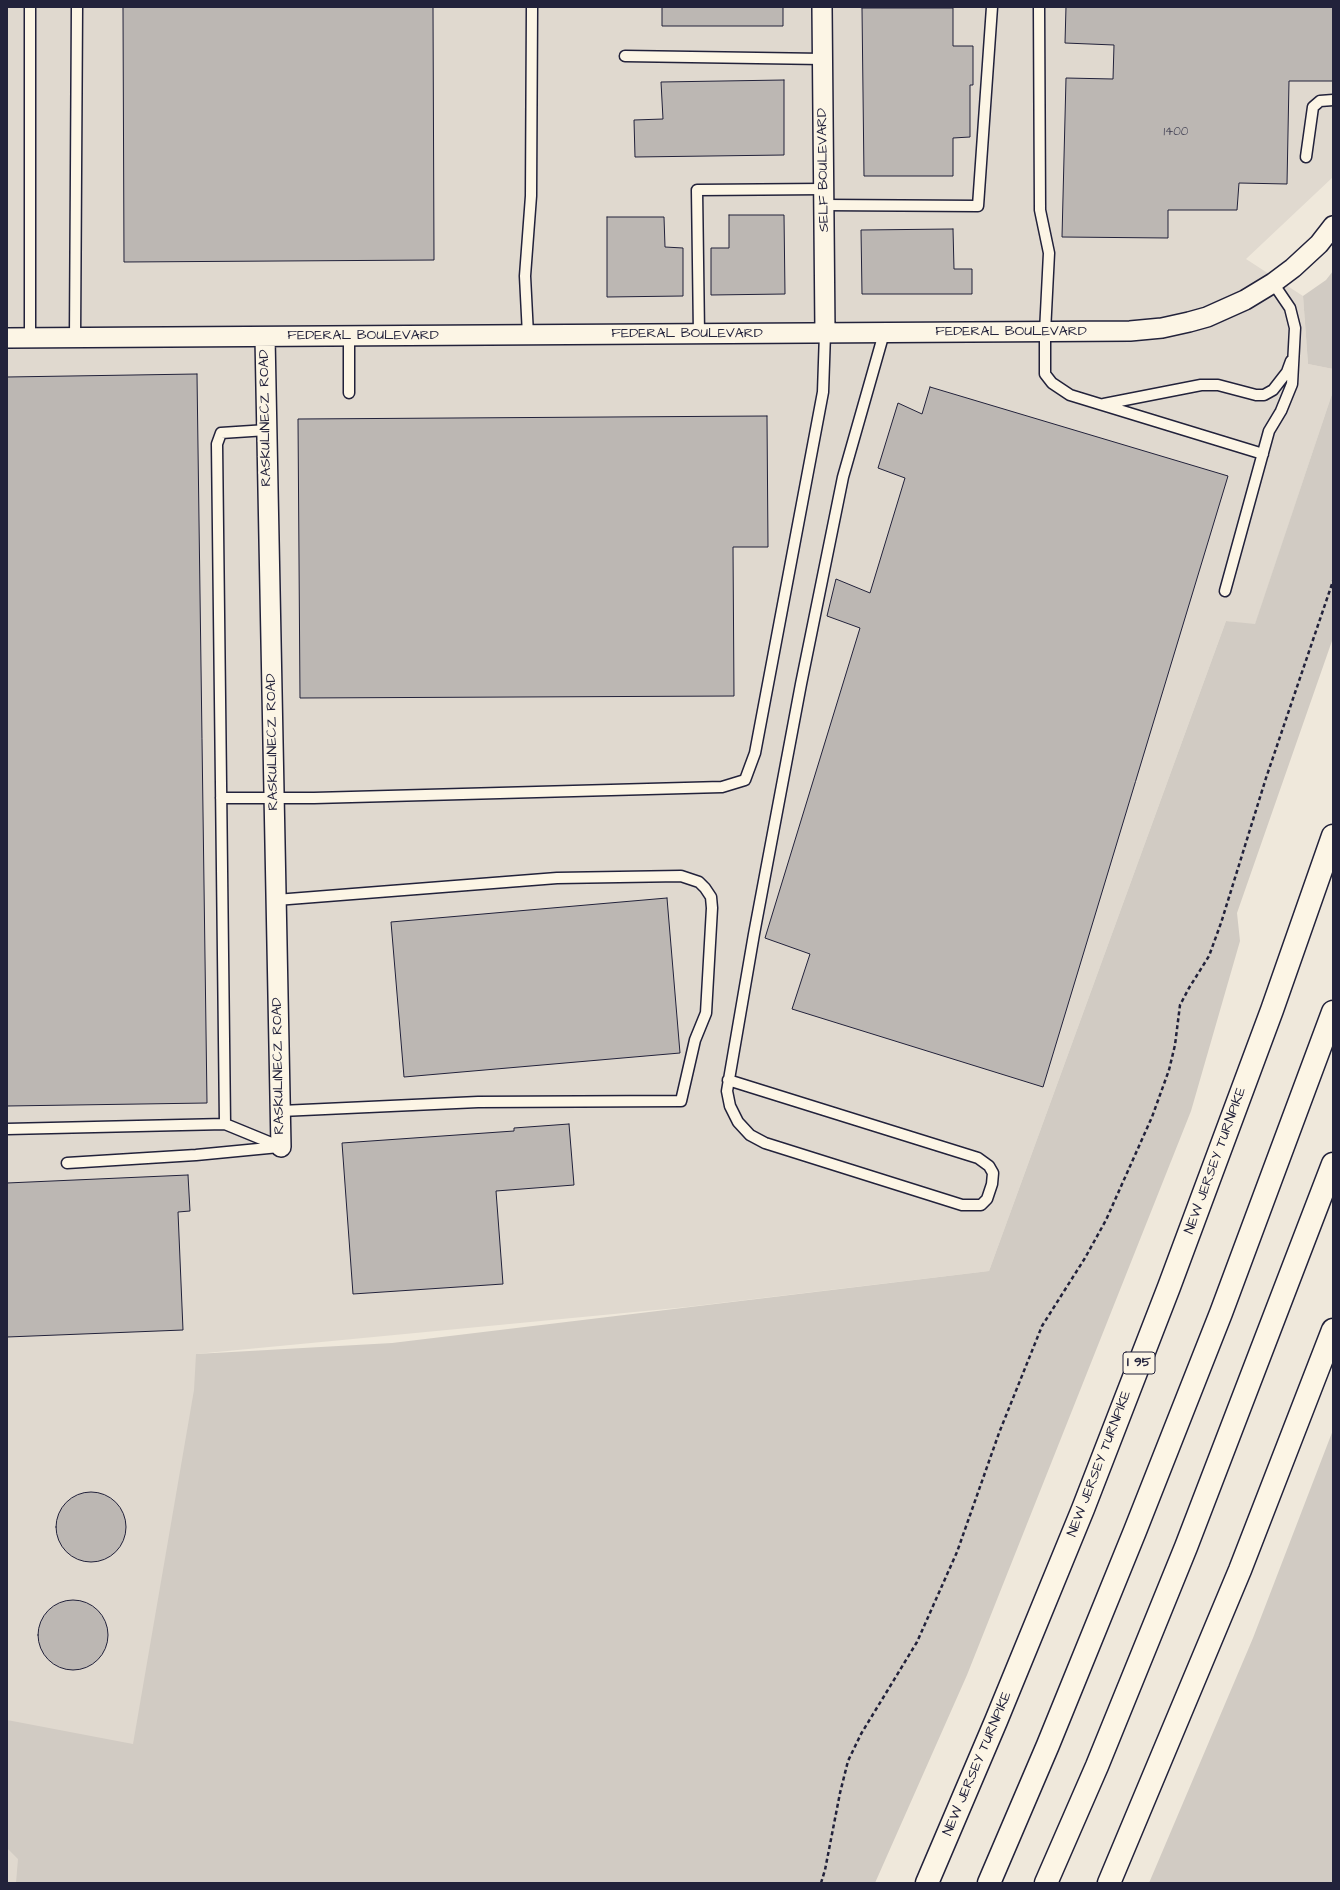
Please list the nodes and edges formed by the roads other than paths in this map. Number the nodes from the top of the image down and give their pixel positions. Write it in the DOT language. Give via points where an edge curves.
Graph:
graph roads {
  1 [pos="30,7"];
  2 [pos="76,7"];
  3 [pos="532,7"];
  4 [pos="822,7"];
  5 [pos="992,7"];
  6 [pos="1039,7"];
  7 [pos="625,56"];
  8 [pos="823,59"];
  9 [pos="1333,100"];
  10 [pos="1306,157"];
  11 [pos="824,197"];
  12 [pos="1333,226"];
  13 [pos="1274,283"];
  14 [pos="1044,332"];
  15 [pos="825,333"];
  16 [pos="884,333"];
  17 [pos="699,334"];
  18 [pos="528,335"];
  19 [pos="348,336"];
  20 [pos="265,337"];
  21 [pos="7,338"];
  22 [pos="30,338"];
  23 [pos="75,338"];
  24 [pos="1293,358"];
  25 [pos="349,393"];
  26 [pos="1103,404"];
  27 [pos="267,430"];
  28 [pos="1263,454"];
  29 [pos="1225,591"];
  30 [pos="274,796"];
  31 [pos="221,798"];
  32 [pos="1333,836"];
  33 [pos="276,900"];
  34 [pos="1333,1012"];
  35 [pos="728,1080"];
  36 [pos="280,1111"];
  37 [pos="225,1124"];
  38 [pos="7,1129"];
  39 [pos="281,1147"];
  40 [pos="67,1163"];
  41 [pos="1333,1164"];
  42 [pos="1333,1330"];
  43 [pos="927,1883"];
  44 [pos="989,1883"];
  45 [pos="1046,1883"];
  46 [pos="1109,1883"];
  1 -- 22 [label="lane"];
  2 -- 23 [label="lane"];
  3 -- 18 [label="lane" via="531,196 525,276"];
  4 -- 8 [label="street, SELF BOULEVARD"];
  5 -- 11 [label="lane" via="978,206"];
  6 -- 14 [label="lane" via="1040,210 1048,253"];
  7 -- 8 [label="lane"];
  8 -- 11 [label="street, SELF BOULEVARD"];
  9 -- 10 [label="lane" via="1320,101 1313,107"];
  11 -- 15 [label="street, SELF BOULEVARD"];
  11 -- 17 [label="lane" via="697,190"];
  12 -- 13 [label="street, FEDERAL BOULEVARD" via="1307,256"];
  13 -- 14 [label="street, FEDERAL BOULEVARD" via="1229,308 1162,328"];
  13 -- 24 [label="lane" via="1290,308 1296,328"];
  14 -- 16 [label="street, FEDERAL BOULEVARD"];
  14 -- 26 [label="lane" via="1045,374 1052,383 1070,395"];
  15 -- 16 [label="street, FEDERAL BOULEVARD"];
  15 -- 17 [label="street, FEDERAL BOULEVARD"];
  15 -- 30 [label="lane" via="823,392 756,753 745,780 722,787 314,798"];
  16 -- 35 [label="lane" via="843,477 801,684"];
  17 -- 18 [label="street, FEDERAL BOULEVARD"];
  18 -- 19 [label="street, FEDERAL BOULEVARD"];
  19 -- 20 [label="street, FEDERAL BOULEVARD"];
  19 -- 25 [label="lane"];
  20 -- 23 [label="street, FEDERAL BOULEVARD"];
  20 -- 27 [label="street, RASKULINECZ ROAD"];
  21 -- 22 [label="street, FEDERAL BOULEVARD"];
  22 -- 23 [label="street, FEDERAL BOULEVARD"];
  24 -- 26 [label="lane" via="1287,372 1273,390 1264,395 1218,385 1202,385"];
  24 -- 28 [label="lane" via="1292,384 1269,431"];
  26 -- 28 [label="lane"];
  27 -- 30 [label="street, RASKULINECZ ROAD"];
  27 -- 31 [label="lane" via="221,433 217,444"];
  28 -- 29 [label="lane"];
  30 -- 31 [label="lane"];
  30 -- 33 [label="street, RASKULINECZ ROAD"];
  31 -- 37 [label="lane"];
  32 -- 43 [label="highway, NEW JERSEY TURNPIKE / I 95" via="1269,1018 1083,1509"];
  33 -- 36 [label="street, RASKULINECZ ROAD"];
  33 -- 36 [label="lane" via="557,878 682,876 699,882 706,888 711,897 712,908 706,1013 695,1040 681,1101 478,1102"];
  34 -- 44 [label="highway" via="1221,1313 1138,1524"];
  35 -- 35 [label="lane" via="726,1091 738,1122 750,1135 765,1143 962,1205 981,1205 987,1199 993,1173 989,1166 978,1158"];
  36 -- 39 [label="street, RASKULINECZ ROAD"];
  37 -- 38 [label="lane"];
  37 -- 39 [label="lane"];
  39 -- 40 [label="lane"];
  41 -- 45 [label="highway" via="1186,1547 1097,1766"];
  42 -- 46 [label="highway" via="1240,1570"];
}
